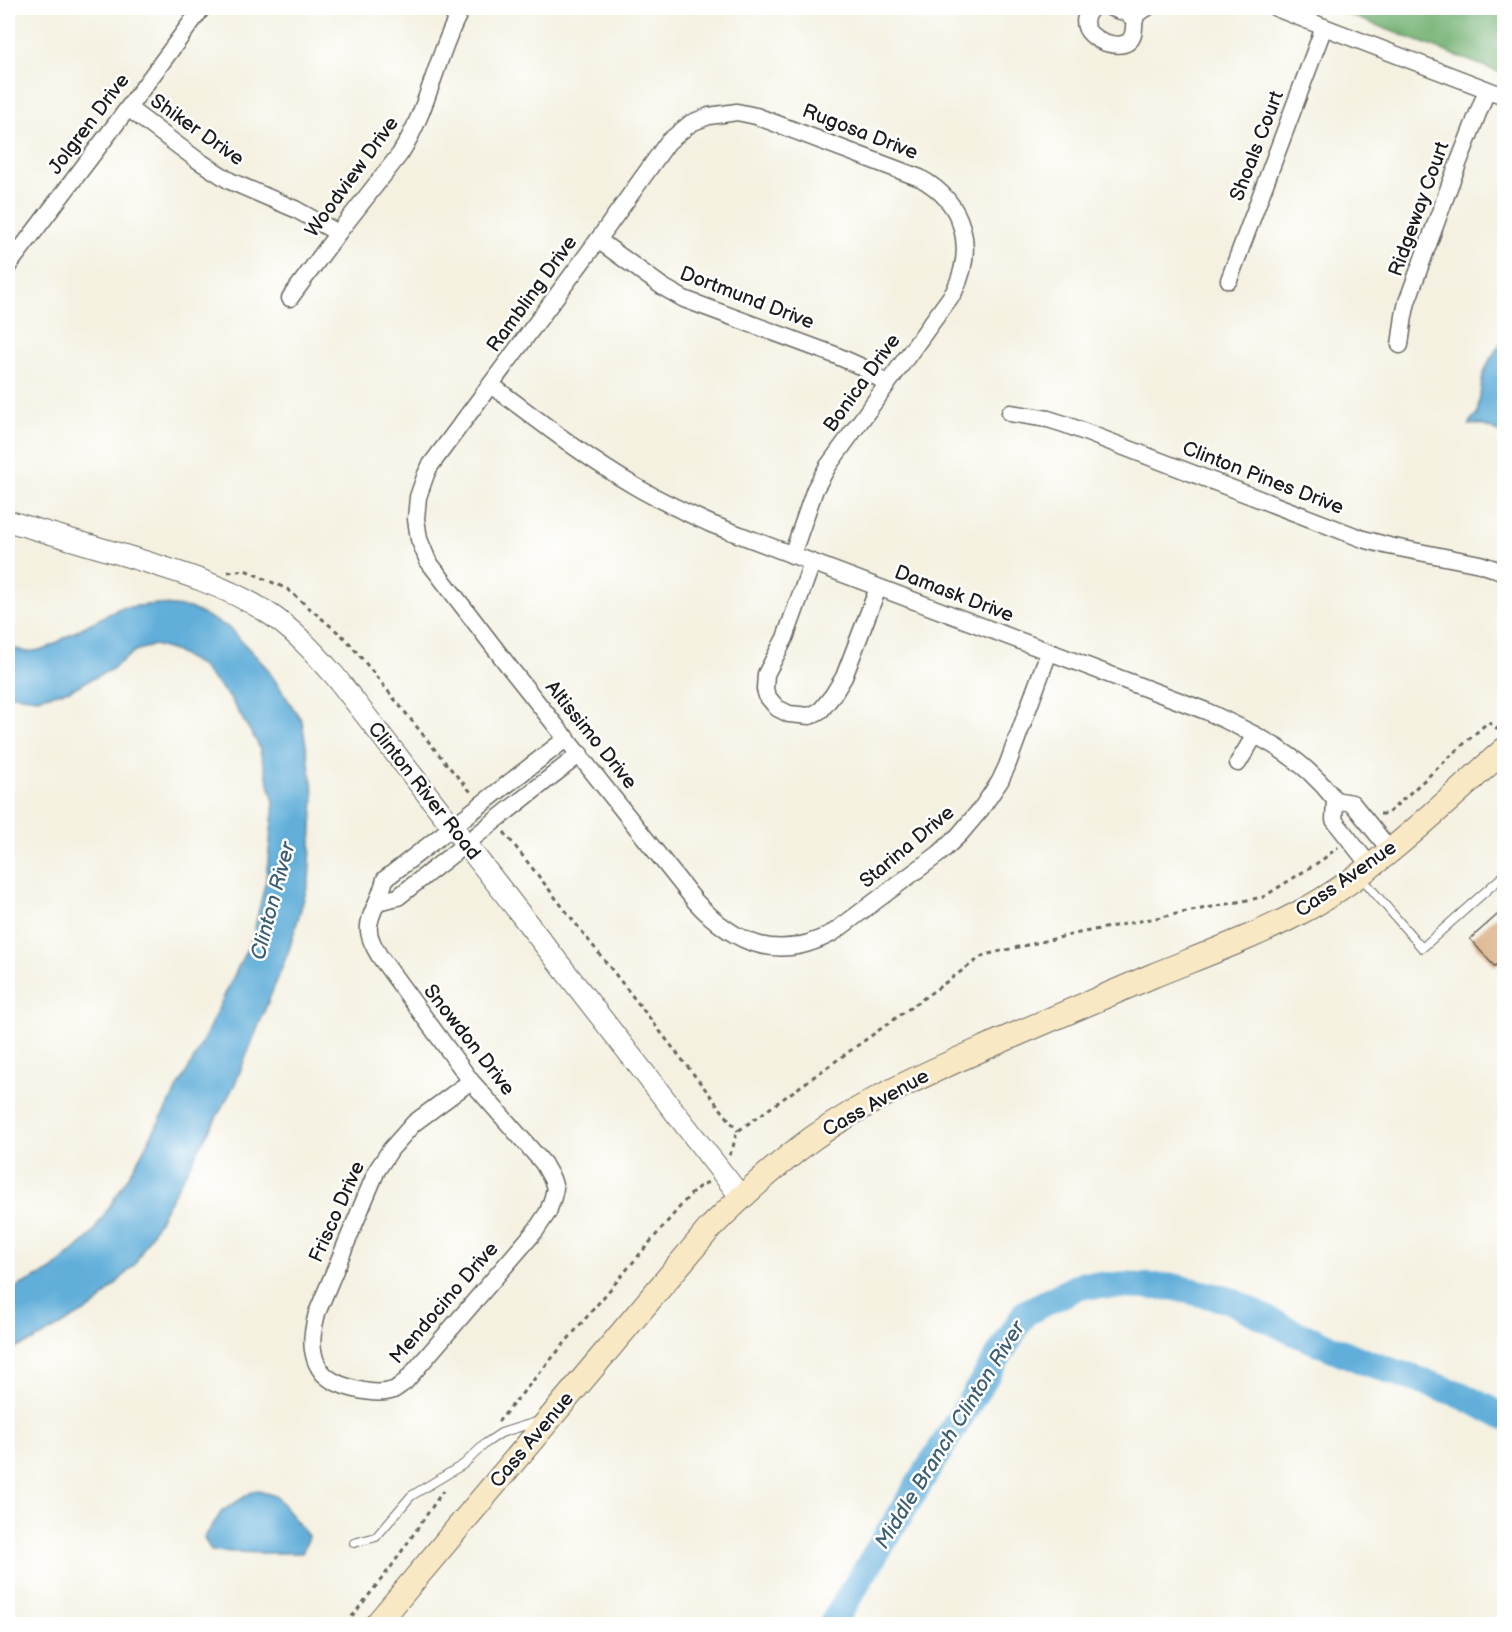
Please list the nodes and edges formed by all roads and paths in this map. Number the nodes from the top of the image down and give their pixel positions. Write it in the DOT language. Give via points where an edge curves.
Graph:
graph roads {
  1 [pos="202,8"];
  2 [pos="462,8"];
  3 [pos="1092,8"];
  4 [pos="1111,8"];
  5 [pos="1276,8"];
  6 [pos="1141,13"];
  7 [pos="1324,27"];
  8 [pos="1487,90"];
  9 [pos="1504,96"];
  10 [pos="128,108"];
  11 [pos="710,116"];
  12 [pos="338,233"];
  13 [pos="965,238"];
  14 [pos="598,240"];
  15 [pos="8,266"];
  16 [pos="1229,280"];
  17 [pos="290,298"];
  18 [pos="1400,345"];
  19 [pos="887,384"];
  20 [pos="491,385"];
  21 [pos="1010,413"];
  22 [pos="416,519"];
  23 [pos="8,521"];
  24 [pos="792,555"];
  25 [pos="812,563"];
  26 [pos="1504,572"];
  27 [pos="878,588"];
  28 [pos="287,589"];
  29 [pos="1049,652"];
  30 [pos="1504,733"];
  31 [pos="1255,735"];
  32 [pos="567,738"];
  33 [pos="1504,750"];
  34 [pos="580,754"];
  35 [pos="1238,763"];
  36 [pos="1335,800"];
  37 [pos="482,804"];
  38 [pos="495,821"];
  39 [pos="1368,822"];
  40 [pos="453,827"];
  41 [pos="1348,838"];
  42 [pos="466,844"];
  43 [pos="1390,850"];
  44 [pos="1364,870"];
  45 [pos="1504,875"];
  46 [pos="377,902"];
  47 [pos="767,947"];
  48 [pos="471,1081"];
  49 [pos="738,1131"];
  50 [pos="733,1151"];
  51 [pos="707,1184"];
  52 [pos="553,1197"];
  53 [pos="741,1197"];
  54 [pos="342,1385"];
  55 [pos="550,1418"];
  56 [pos="486,1443"];
  57 [pos="443,1492"];
  58 [pos="354,1543"];
  59 [pos="346,1624"];
  60 [pos="377,1624"];
  1 -- 10 [label="street, Jolgren Drive"];
  2 -- 12 [label="street, Woodview Drive" via="408,142"];
  3 -- 6 [label="street" via="1086,13 1087,32 1121,45 1130,40"];
  4 -- 6 [label="street"];
  5 -- 7 [label="street"];
  7 -- 8 [label="street"];
  7 -- 16 [label="street, Shoals Court"];
  8 -- 9 [label="street"];
  8 -- 18 [label="street, Ridgeway Court" via="1407,302"];
  10 -- 12 [label="street, Shiker Drive" via="230,181"];
  10 -- 15 [label="street, Jolgren Drive"];
  11 -- 13 [label="street, Rugosa Drive" via="747,113 920,178 948,200"];
  11 -- 14 [label="street, Rambling Drive" via="691,123 668,142"];
  12 -- 17 [label="street, Woodview Drive"];
  13 -- 19 [label="street, Bonica Drive" via="965,263 954,292"];
  14 -- 19 [label="street, Dortmund Drive" via="684,299 835,354"];
  14 -- 20 [label="street, Rambling Drive"];
  19 -- 24 [label="street, Bonica Drive" via="821,478"];
  20 -- 22 [label="street, Rambling Drive" via="426,474"];
  20 -- 24 [label="street, Damask Drive" via="633,485 711,524"];
  21 -- 26 [label="street, Clinton Pines Drive" via="1064,424 1363,539"];
  22 -- 32 [label="street, Altissimo Drive" via="419,539 429,561"];
  23 -- 40 [label="street, Clinton River Road" via="179,572 266,611 289,628 335,676"];
  24 -- 25 [label="street, Damask Drive"];
  25 -- 27 [label="street, Damask Drive"];
  25 -- 27 [label="street" via="786,638 766,674 767,696 789,714 810,716 833,695 844,677"];
  27 -- 29 [label="street, Damask Drive"];
  28 -- 37 [label="path" via="347,640"];
  29 -- 31 [label="street, Damask Drive" via="1206,711"];
  29 -- 47 [label="street, Starina Drive" via="1000,781 959,835 828,935 797,946"];
  30 -- 39 [label="path" via="1488,722 1387,814 1377,814"];
  31 -- 35 [label="street"];
  31 -- 36 [label="street, Damask Drive" via="1308,769"];
  32 -- 34 [label="street, Altissimo Drive"];
  32 -- 37 [label="street, Snowdon Drive"];
  33 -- 43 [label="main road, Cass Avenue"];
  34 -- 38 [label="street"];
  34 -- 47 [label="street, Altissimo Drive" via="704,911 735,935"];
  36 -- 39 [label="street, Damask Drive" via="1352,803"];
  36 -- 41 [label="street" via="1334,820"];
  37 -- 40 [label="street, Snowdon Drive"];
  38 -- 42 [label="street"];
  38 -- 49 [label="path"];
  39 -- 43 [label="street, Damask Drive"];
  40 -- 42 [label="street, Clinton River Road"];
  40 -- 46 [label="street, Snowdon Drive" via="385,879"];
  41 -- 44 [label="street"];
  41 -- 49 [label="path" via="1322,860 1263,897 984,955"];
  42 -- 46 [label="street" via="398,897"];
  42 -- 53 [label="street, Clinton River Road"];
  43 -- 44 [label="main road, Cass Avenue"];
  44 -- 45 [label="lane" via="1422,948"];
  44 -- 53 [label="main road, Cass Avenue" via="1318,902 1270,927 909,1082 813,1138"];
  46 -- 48 [label="street, Snowdon Drive" via="368,924 372,944"];
  48 -- 52 [label="street, Snowdon Drive" via="543,1163 555,1188"];
  48 -- 54 [label="street, Frisco Drive" via="414,1123 377,1170 317,1313 312,1336 314,1355 323,1373"];
  49 -- 50 [label="path"];
  51 -- 56 [label="path" via="695,1190 682,1205 492,1429"];
  52 -- 54 [label="street, Mendocino Drive" via="536,1230 405,1382 393,1390 374,1393"];
  53 -- 55 [label="main road, Cass Avenue" via="687,1254"];
  55 -- 56 [label="lane" via="501,1433"];
  55 -- 60 [label="main road, Cass Avenue"];
  56 -- 58 [label="lane" via="464,1464 411,1496 376,1537"];
  57 -- 59 [label="path"];
}
